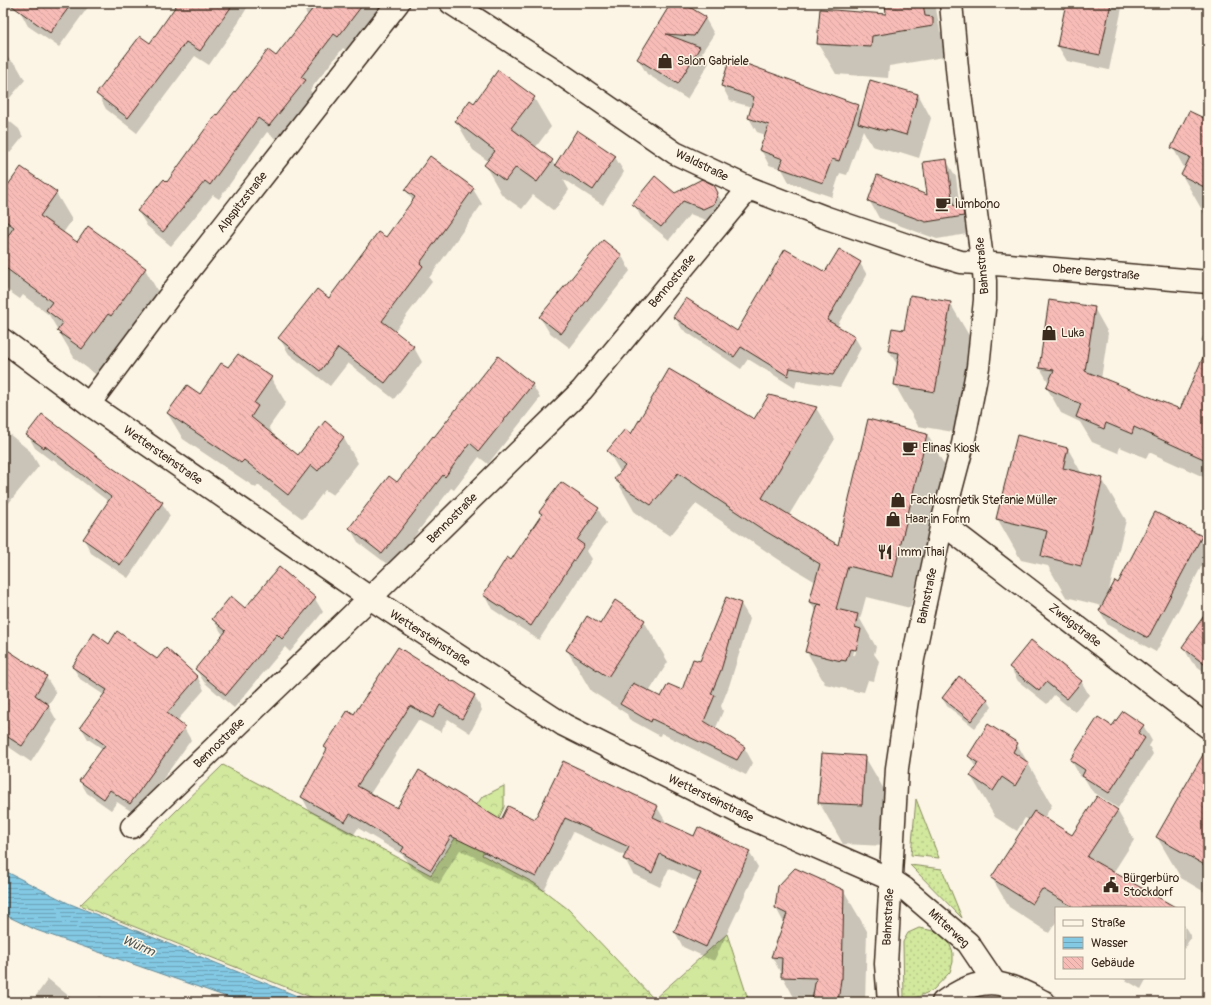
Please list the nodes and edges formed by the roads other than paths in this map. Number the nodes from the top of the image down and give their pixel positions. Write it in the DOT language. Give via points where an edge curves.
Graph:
graph roads {
  1 [pos="398,3"];
  2 [pos="451,3"];
  3 [pos="951,3"];
  4 [pos="749,188"];
  5 [pos="983,263"];
  6 [pos="1206,283"];
  7 [pos="3,340"];
  8 [pos="89,404"];
  9 [pos="942,523"];
  10 [pos="370,598"];
  11 [pos="1208,727"];
  12 [pos="132,827"];
  13 [pos="890,879"];
  14 [pos="995,983"];
  15 [pos="889,1002"];
  16 [pos="942,1002"];
  17 [pos="1044,1002"];
  1 -- 8 [label="street, Alpspitzstraße" via="183,278"];
  2 -- 4 [label="street, Waldstraße" via="555,70 675,153"];
  3 -- 5 [label="street, Bahnstraße" via="958,79"];
  4 -- 5 [label="street, Waldstraße" via="927,252 961,262"];
  4 -- 10 [label="street, Bennostraße" via="582,390"];
  5 -- 6 [label="street, Obere Bergstraße"];
  5 -- 9 [label="street, Bahnstraße" via="985,300 978,367 963,444"];
  7 -- 8 [label="street, Wettersteinstraße"];
  8 -- 10 [label="street, Wettersteinstraße"];
  9 -- 11 [label="street, Zweigstraße"];
  9 -- 13 [label="street, Bahnstraße" via="911,675 898,768"];
  10 -- 12 [label="street, Bennostraße"];
  10 -- 13 [label="street, Wettersteinstraße" via="564,725 748,817"];
  13 -- 14 [label="street, Mitterweg" via="968,943"];
  13 -- 15 [label="street, Bahnstraße" via="886,964"];
  14 -- 16 [label="street" via="981,984"];
  14 -- 17 [label="street" via="1019,990"];
}
